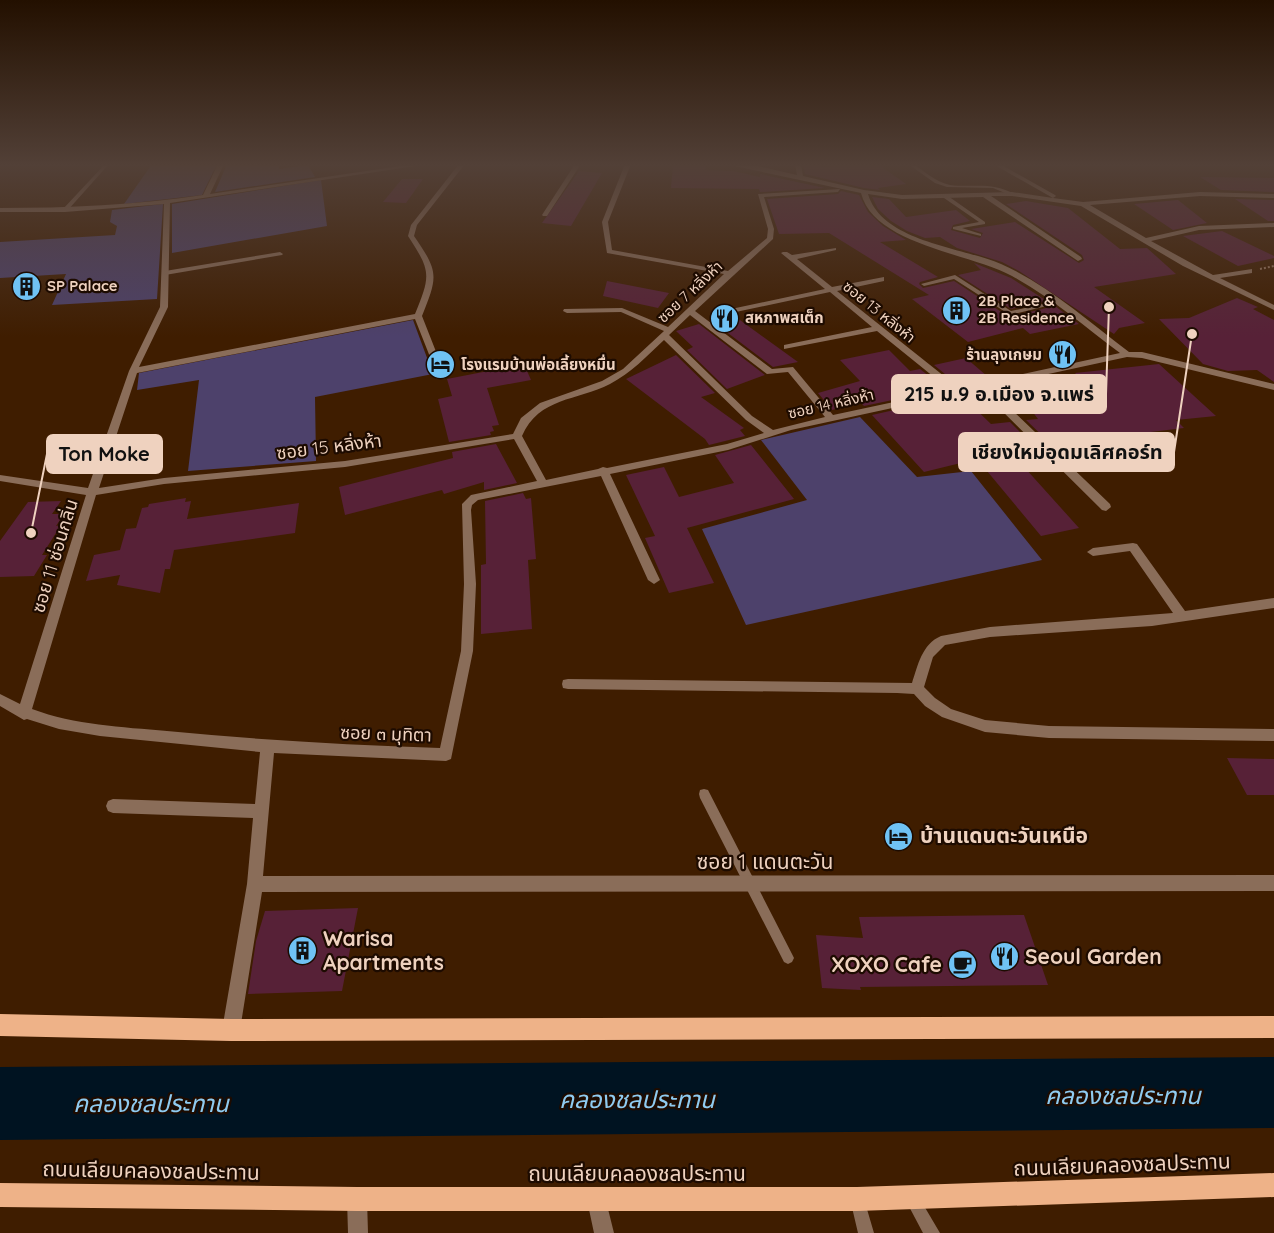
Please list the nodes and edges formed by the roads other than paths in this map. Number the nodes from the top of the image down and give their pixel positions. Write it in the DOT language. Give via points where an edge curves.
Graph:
graph roads {
  1 [pos="166,222"];
  2 [pos="417,222"];
  3 [pos="605,222"];
  4 [pos="769,222"];
  5 [pos="885,222"];
  6 [pos="981,222"];
  7 [pos="1024,222"];
  8 [pos="1113,222"];
  9 [pos="1274,225"];
  10 [pos="979,235"];
  11 [pos="1145,240"];
  12 [pos="834,249"];
  13 [pos="280,254"];
  14 [pos="1078,259"];
  15 [pos="1249,271"];
  16 [pos="165,273"];
  17 [pos="729,273"];
  18 [pos="1210,277"];
  19 [pos="881,279"];
  20 [pos="924,284"];
  21 [pos="831,290"];
  22 [pos="1056,303"];
  23 [pos="1274,308"];
  24 [pos="567,311"];
  25 [pos="690,311"];
  26 [pos="734,312"];
  27 [pos="418,316"];
  28 [pos="878,328"];
  29 [pos="667,332"];
  30 [pos="787,347"];
  31 [pos="1127,354"];
  32 [pos="133,371"];
  33 [pos="440,372"];
  34 [pos="982,386"];
  35 [pos="1274,387"];
  36 [pos="957,391"];
  37 [pos="831,419"];
  38 [pos="771,434"];
  39 [pos="517,436"];
  40 [pos="603,470"];
  41 [pos="0,478"];
  42 [pos="542,482"];
  43 [pos="92,492"];
  44 [pos="1106,507"];
  45 [pos="1093,552"];
  46 [pos="654,580"];
  47 [pos="1274,603"];
  48 [pos="1182,617"];
  49 [pos="568,684"];
  50 [pos="917,689"];
  51 [pos="0,700"];
  52 [pos="24,714"];
  53 [pos="1274,735"];
  54 [pos="267,748"];
  55 [pos="704,794"];
  56 [pos="113,806"];
  57 [pos="262,811"];
  58 [pos="1274,882"];
  59 [pos="255,884"];
  60 [pos="751,884"];
  61 [pos="788,958"];
  62 [pos="0,1025"];
  63 [pos="1274,1027"];
  64 [pos="231,1030"];
  65 [pos="1274,1185"];
  66 [pos="0,1195"];
  67 [pos="911,1198"];
  68 [pos="357,1199"];
  69 [pos="857,1199"];
  70 [pos="597,1200"];
  71 [pos="358,1233"];
  72 [pos="604,1233"];
  73 [pos="866,1233"];
  74 [pos="932,1233"];
  1 -- 16 [label="street, ซอย 11 ซ่อนกลิ่น"];
  2 -- 27 [label="street" via="411,236 432,266 430,285"];
  3 -- 17 [label="street" via="609,252"];
  4 -- 17 [label="street, ซอย 7 หลิ่งห้า" via="770,239"];
  5 -- 22 [label="street" via="898,231 998,266"];
  6 -- 10 [label="lane" via="955,228"];
  7 -- 14 [label="street"];
  8 -- 11 [label="street"];
  9 -- 11 [label="street" via="1198,228"];
  11 -- 18 [label="street"];
  12 -- 21 [label="street, ซอย 13 หลิ่งห้า" via="788,256"];
  13 -- 16 [label="lane"];
  15 -- 18 [label="street"];
  16 -- 32 [label="street, ซอย 11 ซ่อนกลิ่น" via="164,307"];
  17 -- 25 [label="street, ซอย 7 หลิ่งห้า"];
  18 -- 23 [label="street"];
  19 -- 21 [label="street"];
  20 -- 22 [label="lane" via="955,277 1010,313"];
  21 -- 26 [label="street"];
  21 -- 28 [label="street, ซอย 13 หลิ่งห้า"];
  22 -- 31 [label="street"];
  24 -- 29 [label="street" via="625,310"];
  25 -- 29 [label="street, ซอย 7 หลิ่งห้า"];
  25 -- 37 [label="street" via="770,372 790,369"];
  27 -- 32 [label="street"];
  27 -- 33 [label="street"];
  28 -- 30 [label="street"];
  28 -- 36 [label="street, ซอย 13 หลิ่งห้า"];
  29 -- 38 [label="street" via="749,418"];
  29 -- 39 [label="street, ซอย 7 หลิ่งห้า" via="626,371 605,383 543,405 524,420"];
  31 -- 34 [label="street, ซอย 14 หลิ่งห้า"];
  31 -- 35 [label="street"];
  32 -- 43 [label="street, ซอย 11 ซ่อนกลิ่น"];
  34 -- 36 [label="street, ซอย 14 หลิ่งห้า"];
  34 -- 44 [label="street"];
  36 -- 37 [label="street, ซอย 14 หลิ่งห้า"];
  37 -- 38 [label="street, ซอย 14 หลิ่งห้า"];
  38 -- 40 [label="street, ซอย 14 หลิ่งห้า" via="728,447"];
  39 -- 42 [label="street"];
  39 -- 43 [label="street, ซอย 15 หลิ่งห้า" via="345,464 164,481"];
  40 -- 42 [label="street, ซอย 14 หลิ่งห้า"];
  40 -- 46 [label="street"];
  41 -- 43 [label="street, ซอย 15 หลิ่งห้า"];
  42 -- 54 [label="street, ซอย ๓ มุทิตา" via="475,497 467,504 467,651 446,755"];
  43 -- 52 [label="street, ซอย 11 ซ่อนกลิ่น"];
  45 -- 48 [label="street" via="1133,547"];
  47 -- 48 [label="street"];
  48 -- 50 [label="street" via="990,632 941,641 928,654"];
  49 -- 50 [label="street"];
  50 -- 53 [label="street" via="947,713 985,726 1049,732"];
  51 -- 52 [label="street, ซอย ๓ มุทิตา"];
  52 -- 54 [label="street, ซอย ๓ มุทิตา" via="73,727"];
  54 -- 57 [label="street"];
  55 -- 60 [label="lane"];
  56 -- 57 [label="street"];
  57 -- 59 [label="street"];
  58 -- 60 [label="street, ซอย 1 แดนตะวัน"];
  59 -- 60 [label="street, ซอย 1 แดนตะวัน"];
  59 -- 64 [label="street"];
  60 -- 61 [label="lane"];
  62 -- 64 [label="main road"];
  63 -- 64 [label="main road"];
  65 -- 67 [label="main road, ถนนเลียบคลองชลประทาน"];
  66 -- 68 [label="main road, ถนนเลียบคลองชลประทาน"];
  67 -- 69 [label="main road, ถนนเลียบคลองชลประทาน"];
  67 -- 74 [label="lane"];
  68 -- 70 [label="main road, ถนนเลียบคลองชลประทาน"];
  68 -- 71 [label="street"];
  69 -- 70 [label="main road, ถนนเลียบคลองชลประทาน"];
  69 -- 73 [label="lane"];
  70 -- 72 [label="street"];
}
